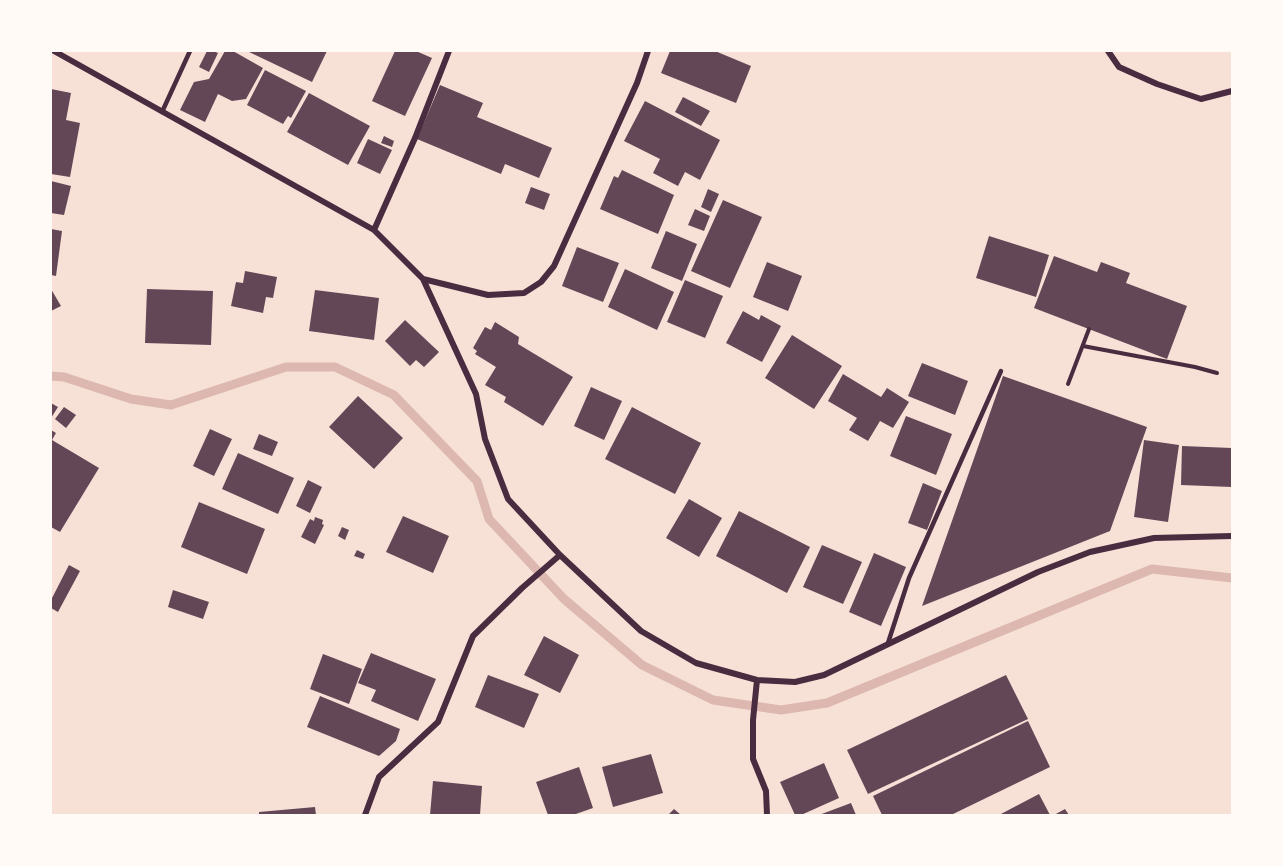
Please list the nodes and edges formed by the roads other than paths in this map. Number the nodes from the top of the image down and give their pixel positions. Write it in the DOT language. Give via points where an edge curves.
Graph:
graph roads {
  1 [pos="56,51"];
  2 [pos="190,51"];
  3 [pos="449,51"];
  4 [pos="648,51"];
  5 [pos="1108,51"];
  6 [pos="1232,91"];
  7 [pos="162,112"];
  8 [pos="374,230"];
  9 [pos="423,279"];
  10 [pos="1001,371"];
  11 [pos="1232,536"];
  12 [pos="560,555"];
  13 [pos="888,643"];
  14 [pos="757,680"];
  15 [pos="365,815"];
  16 [pos="767,815"];
  1 -- 7 [label="street"];
  2 -- 7 [label="lane"];
  3 -- 8 [label="street"];
  4 -- 9 [label="street" via="554,266 541,282 524,293 488,295"];
  5 -- 6 [label="street" via="1119,67 1201,99"];
  7 -- 8 [label="street"];
  8 -- 9 [label="street"];
  9 -- 12 [label="street" via="476,394 485,439 508,499"];
  10 -- 13 [label="lane" via="909,578"];
  11 -- 13 [label="street" via="1154,538 1090,552 1038,572"];
  12 -- 14 [label="street" via="641,631 696,663"];
  12 -- 15 [label="street" via="473,636 438,722 380,777"];
  13 -- 14 [label="street" via="824,675 795,682"];
  14 -- 16 [label="street" via="753,759 765,791"];
}
